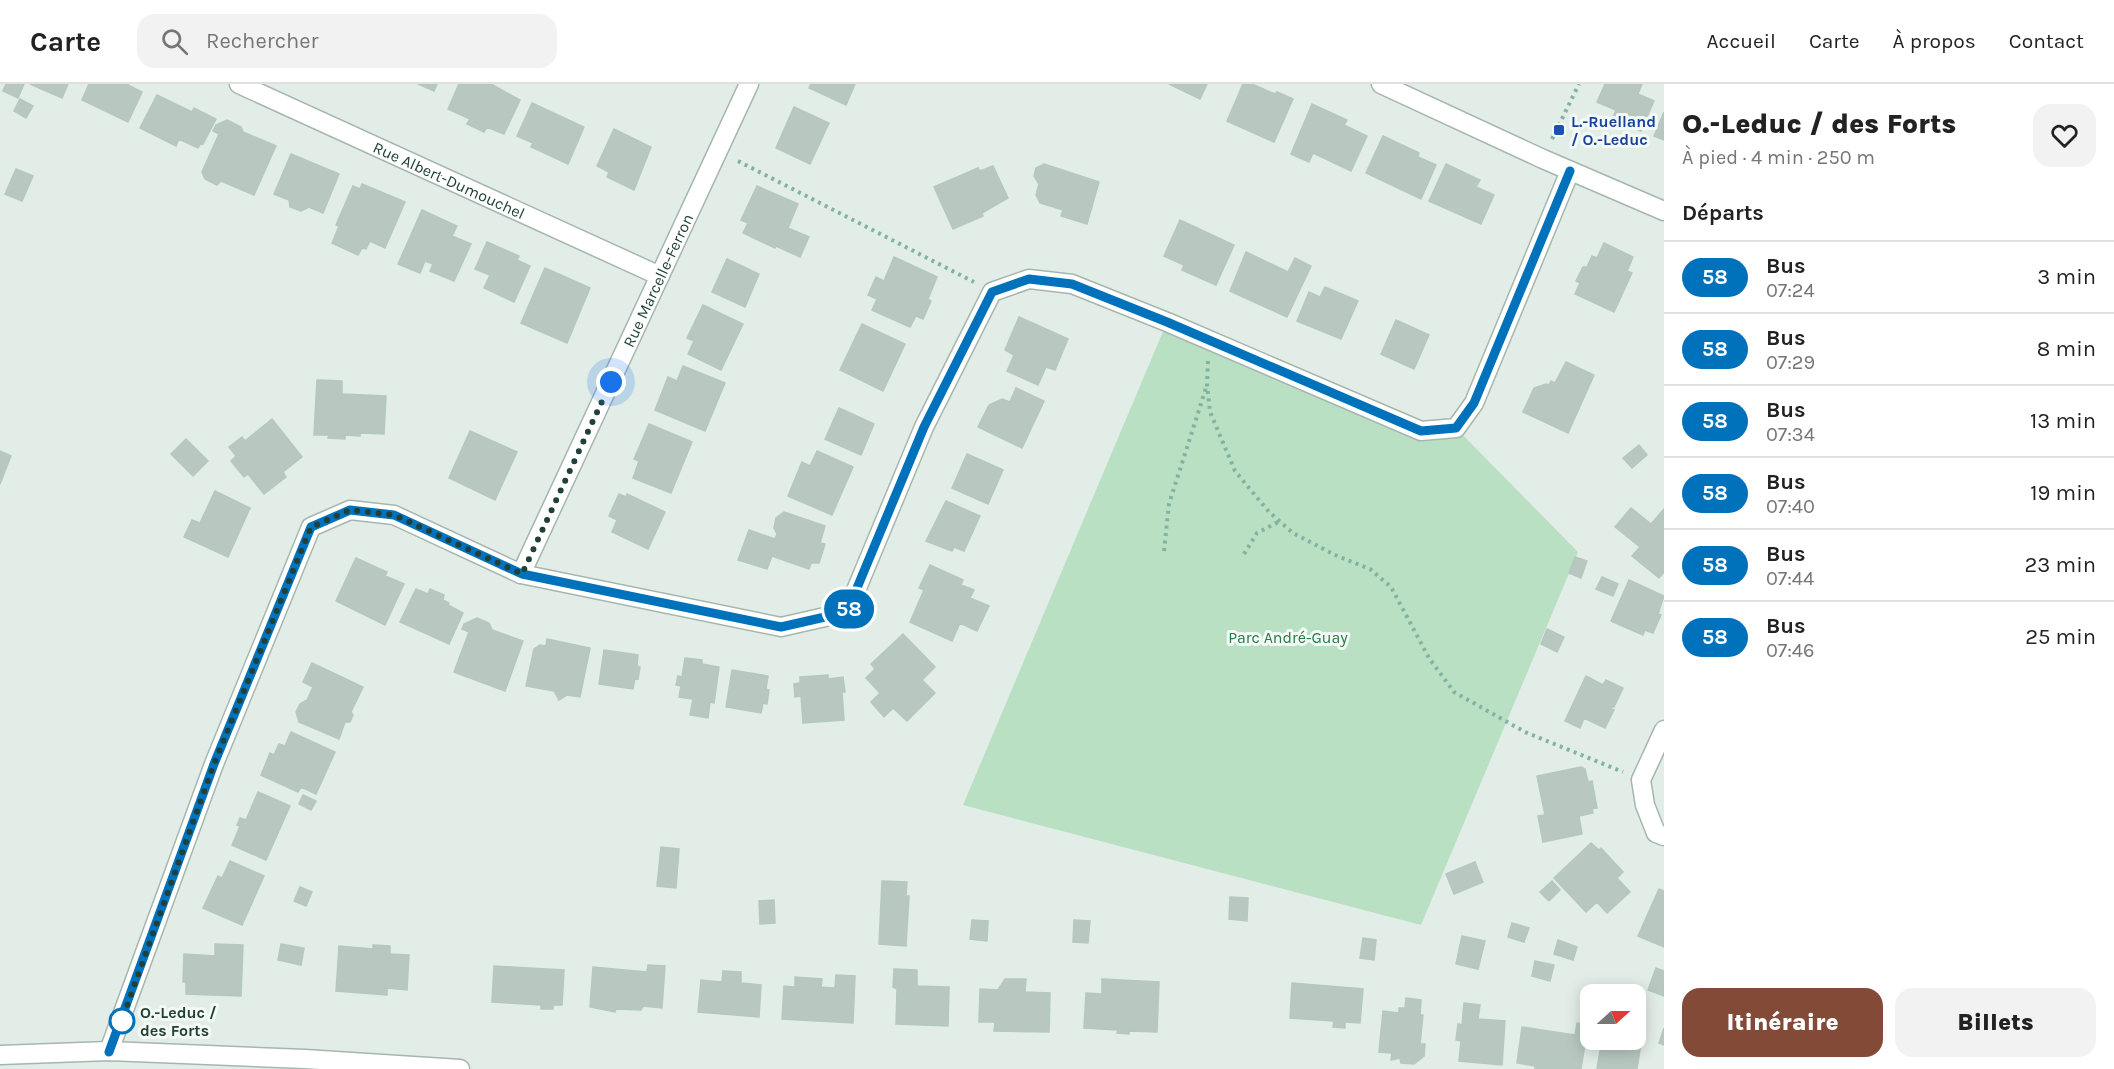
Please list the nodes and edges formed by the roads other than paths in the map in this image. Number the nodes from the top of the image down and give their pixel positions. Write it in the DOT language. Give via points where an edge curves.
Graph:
graph roads {
  1 [pos="239,84"];
  2 [pos="749,84"];
  3 [pos="1381,84"];
  4 [pos="1570,171"];
  5 [pos="1664,211"];
  6 [pos="660,276"];
  7 [pos="522,574"];
  8 [pos="1664,730"];
  9 [pos="1664,836"];
  10 [pos="109,1052"];
  11 [pos="0,1055"];
  12 [pos="460,1069"];
  1 -- 6 [label="street, Rue Albert-Dumouchel"];
  2 -- 6 [label="street, Rue Marcelle-Ferron"];
  3 -- 4 [label="street"];
  4 -- 5 [label="street"];
  4 -- 7 [label="street" via="1474,403 1456,428 1421,431 1072,284 1029,279 992,292 924,427 847,612 781,627"];
  6 -- 7 [label="street, Rue Marcelle-Ferron"];
  7 -- 10 [label="street" via="394,515 350,510 311,527 214,764"];
  8 -- 9 [label="street" via="1641,780 1656,833"];
  10 -- 11 [label="street"];
  10 -- 12 [label="street"];
}
